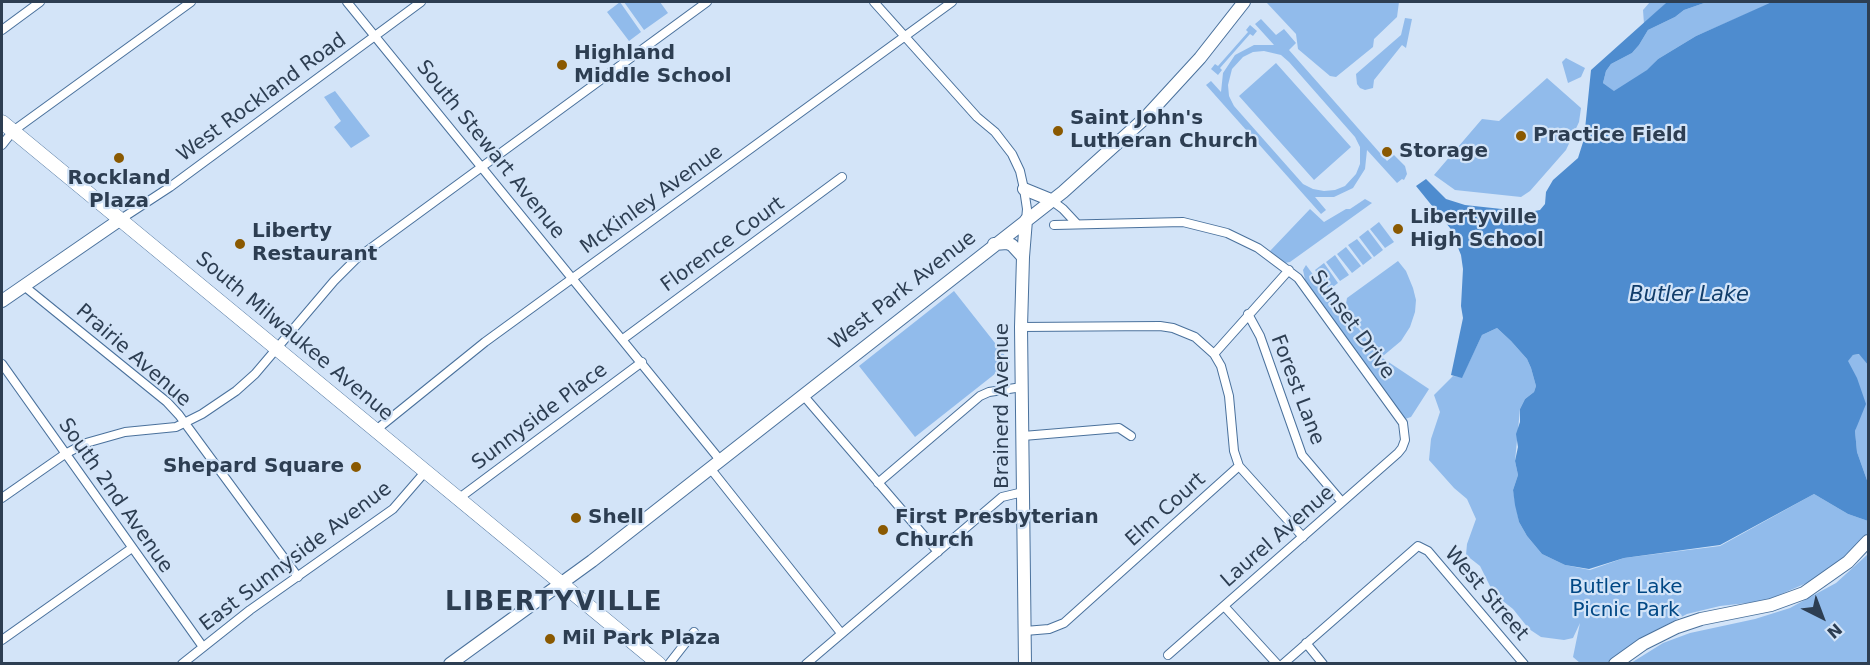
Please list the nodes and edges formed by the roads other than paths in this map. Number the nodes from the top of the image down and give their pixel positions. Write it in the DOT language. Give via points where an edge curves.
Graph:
graph roads {
  1 [pos="40,2"];
  2 [pos="191,2"];
  3 [pos="347,2"];
  4 [pos="422,2"];
  5 [pos="707,2"];
  6 [pos="874,2"];
  7 [pos="952,2"];
  8 [pos="1244,2"];
  9 [pos="2,30"];
  10 [pos="374,35"];
  11 [pos="905,36"];
  12 [pos="2,122"];
  13 [pos="13,131"];
  14 [pos="2,145"];
  15 [pos="482,166"];
  16 [pos="842,177"];
  17 [pos="1024,189"];
  18 [pos="1063,192"];
  19 [pos="1051,200"];
  20 [pos="1064,209"];
  21 [pos="122,219"];
  22 [pos="1026,219"];
  23 [pos="1077,224"];
  24 [pos="1054,225"];
  25 [pos="994,244"];
  26 [pos="1023,257"];
  27 [pos="1289,270"];
  28 [pos="573,278"];
  29 [pos="24,286"];
  30 [pos="2,301"];
  31 [pos="1248,314"];
  32 [pos="1021,327"];
  33 [pos="623,339"];
  34 [pos="277,349"];
  35 [pos="1214,354"];
  36 [pos="642,362"];
  37 [pos="2,364"];
  38 [pos="1022,387"];
  39 [pos="803,395"];
  40 [pos="185,423"];
  41 [pos="376,430"];
  42 [pos="1023,436"];
  43 [pos="1131,436"];
  44 [pos="1405,440"];
  45 [pos="65,454"];
  46 [pos="715,464"];
  47 [pos="1239,466"];
  48 [pos="425,472"];
  49 [pos="878,483"];
  50 [pos="1023,492"];
  51 [pos="2,498"];
  52 [pos="458,499"];
  53 [pos="1342,502"];
  54 [pos="1303,537"];
  55 [pos="1869,541"];
  56 [pos="132,548"];
  57 [pos="938,552"];
  58 [pos="298,577"];
  59 [pos="561,584"];
  60 [pos="1224,606"];
  61 [pos="1025,631"];
  62 [pos="694,632"];
  63 [pos="841,633"];
  64 [pos="2,640"];
  65 [pos="1306,643"];
  66 [pos="203,647"];
  67 [pos="1168,655"];
  68 [pos="456,662"];
  69 [pos="182,663"];
  70 [pos="659,663"];
  71 [pos="669,663"];
  72 [pos="806,663"];
  73 [pos="1025,663"];
  74 [pos="1277,663"];
  75 [pos="1283,663"];
  76 [pos="1323,663"];
  77 [pos="1524,663"];
  78 [pos="1615,663"];
  1 -- 9 [label="street"];
  2 -- 13 [label="street"];
  3 -- 10 [label="street, South Stewart Avenue"];
  4 -- 10 [label="street, West Rockland Road"];
  5 -- 15 [label="street"];
  6 -- 11 [label="street"];
  7 -- 11 [label="street, McKinley Avenue"];
  8 -- 18 [label="main road, West Park Avenue" via="1144,119"];
  10 -- 15 [label="street, South Stewart Avenue"];
  10 -- 21 [label="street, West Rockland Road"];
  11 -- 17 [label="street" via="995,132 1012,154"];
  11 -- 28 [label="street, McKinley Avenue"];
  12 -- 13 [label="main road, South Milwaukee Avenue"];
  13 -- 14 [label="street"];
  13 -- 21 [label="main road, South Milwaukee Avenue"];
  15 -- 28 [label="street, South Stewart Avenue"];
  15 -- 34 [label="street" via="347,266"];
  16 -- 33 [label="street, Florence Court"];
  17 -- 19 [label="main road"];
  17 -- 22 [label="street"];
  18 -- 19 [label="main road, West Park Avenue"];
  18 -- 20 [label="street"];
  19 -- 20 [label="street"];
  19 -- 22 [label="main road, West Park Avenue"];
  20 -- 23 [label="street"];
  21 -- 29 [label="main road"];
  21 -- 34 [label="main road, South Milwaukee Avenue"];
  22 -- 25 [label="main road, West Park Avenue"];
  22 -- 26 [label="main road, Brainerd Avenue"];
  23 -- 24 [label="street, Sunset Drive"];
  23 -- 27 [label="street, Sunset Drive" via="1171,222 1212,228 1241,239"];
  25 -- 26 [label="main road" via="1012,245"];
  25 -- 39 [label="main road, West Park Avenue"];
  26 -- 32 [label="main road, Brainerd Avenue"];
  27 -- 31 [label="street"];
  27 -- 44 [label="street, Sunset Drive" via="1403,423"];
  28 -- 33 [label="street, South Stewart Avenue"];
  28 -- 41 [label="street, McKinley Avenue" via="485,342"];
  29 -- 30 [label="main road"];
  29 -- 40 [label="street, Prairie Avenue" via="167,402"];
  31 -- 35 [label="street"];
  31 -- 53 [label="street, Forest Lane" via="1260,336 1302,455"];
  32 -- 35 [label="street" via="1160,326 1189,334"];
  32 -- 38 [label="main road, Brainerd Avenue"];
  33 -- 36 [label="street, South Stewart Avenue"];
  34 -- 40 [label="street" via="236,391"];
  34 -- 41 [label="main road, South Milwaukee Avenue"];
  35 -- 47 [label="street" via="1228,396"];
  36 -- 46 [label="street, South Stewart Avenue"];
  36 -- 52 [label="street, Sunnyside Place"];
  37 -- 45 [label="street, South 2nd Avenue"];
  38 -- 42 [label="main road, Brainerd Avenue"];
  38 -- 49 [label="street" via="989,392 970,403"];
  39 -- 46 [label="main road, West Park Avenue"];
  39 -- 49 [label="street"];
  40 -- 45 [label="street" via="166,430 106,436"];
  40 -- 58 [label="street, Prairie Avenue"];
  41 -- 48 [label="main road, South Milwaukee Avenue"];
  42 -- 43 [label="street" via="1119,428"];
  42 -- 50 [label="main road, Brainerd Avenue"];
  44 -- 53 [label="street, Laurel Avenue" via="1398,453"];
  45 -- 51 [label="street"];
  45 -- 56 [label="street, South 2nd Avenue"];
  46 -- 59 [label="main road, West Park Avenue"];
  46 -- 63 [label="street, South Stewart Avenue"];
  47 -- 54 [label="street"];
  47 -- 61 [label="street, Elm Court" via="1064,622 1049,629"];
  48 -- 52 [label="main road, South Milwaukee Avenue"];
  48 -- 58 [label="street, East Sunnyside Avenue" via="393,509"];
  49 -- 57 [label="street"];
  50 -- 57 [label="street" via="1002,497"];
  50 -- 61 [label="main road, Brainerd Avenue"];
  52 -- 59 [label="main road, South Milwaukee Avenue"];
  53 -- 54 [label="street, Laurel Avenue"];
  54 -- 60 [label="street, Laurel Avenue"];
  55 -- 78 [label="main road" via="1804,593 1771,605 1677,627"];
  56 -- 64 [label="street"];
  56 -- 66 [label="street, South 2nd Avenue"];
  57 -- 63 [label="street"];
  58 -- 66 [label="street, East Sunnyside Avenue"];
  59 -- 68 [label="main road, West Park Avenue"];
  59 -- 70 [label="main road, South Milwaukee Avenue"];
  60 -- 67 [label="street, Laurel Avenue"];
  60 -- 74 [label="street"];
  61 -- 73 [label="main road, Brainerd Avenue"];
  62 -- 71 [label="street"];
  63 -- 72 [label="street"];
  65 -- 75 [label="street"];
  65 -- 76 [label="street"];
  65 -- 77 [label="street, West Street" via="1414,548 1422,547"];
  66 -- 69 [label="street, East Sunnyside Avenue"];
}
